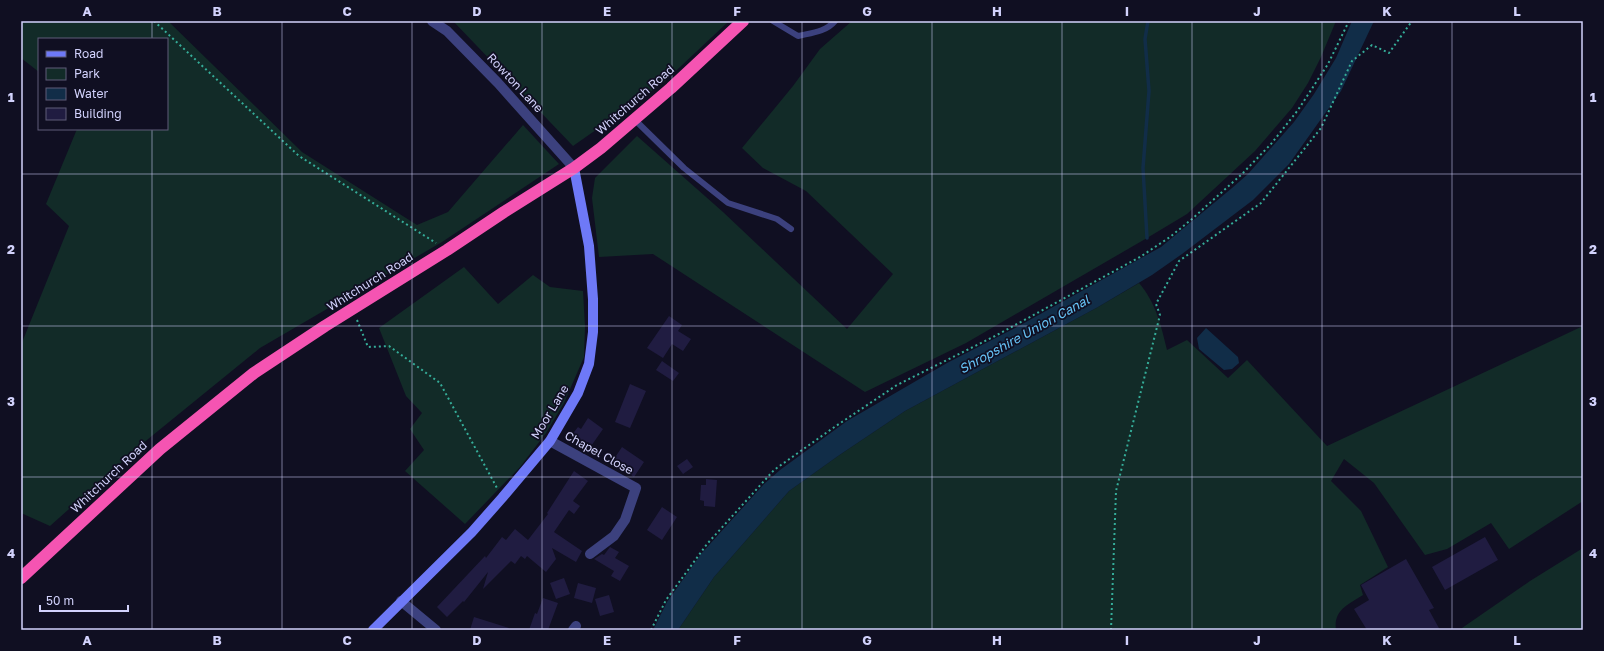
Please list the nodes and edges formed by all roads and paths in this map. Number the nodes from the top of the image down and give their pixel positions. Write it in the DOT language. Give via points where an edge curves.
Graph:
graph roads {
  1 [pos="154,21"];
  2 [pos="432,21"];
  3 [pos="743,21"];
  4 [pos="773,21"];
  5 [pos="835,21"];
  6 [pos="1349,21"];
  7 [pos="1412,21"];
  8 [pos="634,119"];
  9 [pos="574,168"];
  10 [pos="790,229"];
  11 [pos="447,250"];
  12 [pos="354,309"];
  13 [pos="550,441"];
  14 [pos="502,498"];
  15 [pos="590,554"];
  16 [pos="21,578"];
  17 [pos="401,601"];
  18 [pos="374,630"];
  19 [pos="436,630"];
  20 [pos="651,630"];
  21 [pos="1111,630"];
  1 -- 11 [label="path" via="299,156"];
  2 -- 9 [label="street, Rowton Lane" via="447,31 498,83"];
  3 -- 8 [label="highway, Whitchurch Road"];
  4 -- 5 [label="lane" via="798,36 820,31"];
  6 -- 20 [label="path" via="1328,64 1298,110 1271,144 1203,209 1170,237 1140,257 995,336 897,385 774,470 707,544 666,600"];
  7 -- 21 [label="path" via="1389,53 1372,46 1352,61 1321,128 1261,202 1179,261 1156,304 1160,315 1116,491"];
  8 -- 9 [label="highway, Whitchurch Road"];
  8 -- 10 [label="lane" via="684,168 728,203 777,219"];
  9 -- 11 [label="highway, Whitchurch Road"];
  9 -- 13 [label="street, Moor Lane" via="589,246 593,332 589,364 578,393"];
  11 -- 12 [label="highway, Whitchurch Road"];
  12 -- 14 [label="path" via="368,347 389,346 440,383"];
  12 -- 16 [label="highway, Whitchurch Road" via="254,373 160,448"];
  13 -- 14 [label="street, Moor Lane"];
  13 -- 15 [label="street, Chapel Close" via="636,488 625,520 614,536"];
  14 -- 17 [label="street, Moor Lane" via="472,532"];
  17 -- 18 [label="street, Moor Lane"];
  17 -- 19 [label="street"];
}
